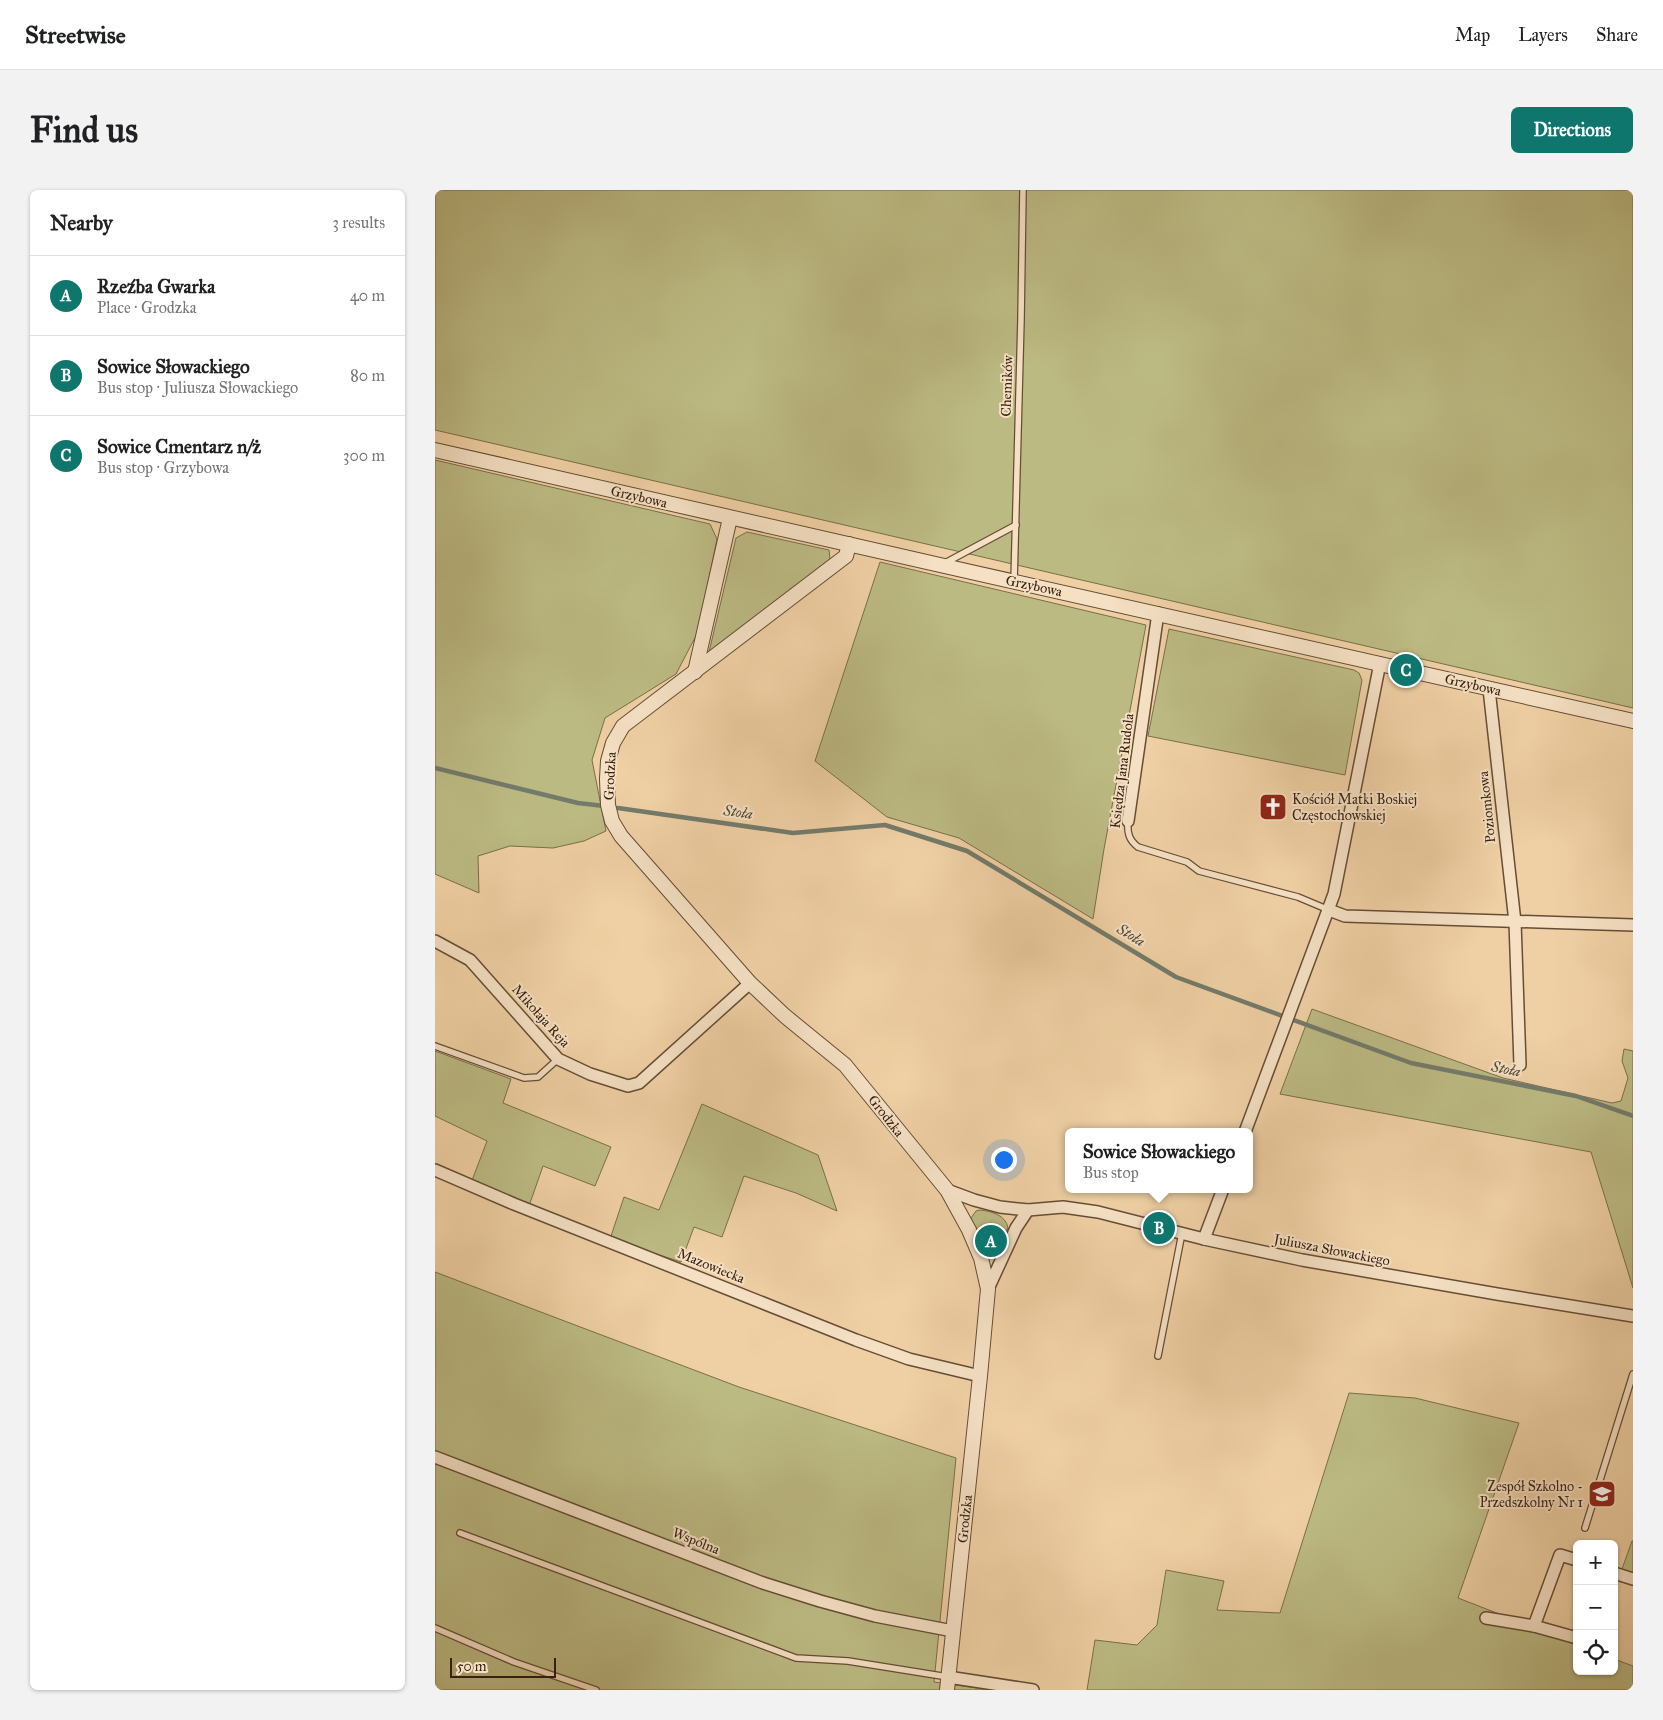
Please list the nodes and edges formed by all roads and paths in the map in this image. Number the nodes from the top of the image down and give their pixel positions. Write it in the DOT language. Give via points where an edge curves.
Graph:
graph roads {
  1 [pos="1023,190"];
  2 [pos="435,450"];
  3 [pos="730,518"];
  4 [pos="1016,525"];
  5 [pos="849,544"];
  6 [pos="940,565"];
  7 [pos="1014,582"];
  8 [pos="1158,613"];
  9 [pos="1380,663"];
  10 [pos="695,672"];
  11 [pos="1489,689"];
  12 [pos="1633,721"];
  13 [pos="1128,821"];
  14 [pos="1329,910"];
  15 [pos="1515,922"];
  16 [pos="1633,925"];
  17 [pos="435,941"];
  18 [pos="750,983"];
  19 [pos="435,1046"];
  20 [pos="558,1059"];
  21 [pos="1520,1065"];
  22 [pos="1246,1128"];
  23 [pos="435,1170"];
  24 [pos="947,1190"];
  25 [pos="1221,1193"];
  26 [pos="1028,1210"];
  27 [pos="1182,1233"];
  28 [pos="1204,1239"];
  29 [pos="987,1289"];
  30 [pos="1633,1316"];
  31 [pos="1158,1356"];
  32 [pos="1633,1374"];
  33 [pos="980,1376"];
  34 [pos="435,1457"];
  35 [pos="1585,1528"];
  36 [pos="460,1533"];
  37 [pos="1573,1559"];
  38 [pos="1618,1574"];
  39 [pos="1633,1579"];
  40 [pos="1486,1618"];
  41 [pos="1534,1626"];
  42 [pos="435,1628"];
  43 [pos="953,1631"];
  44 [pos="1573,1637"];
  45 [pos="947,1684"];
  46 [pos="596,1690"];
  47 [pos="1033,1690"];
  1 -- 4 [label="lane, Chemików"];
  2 -- 3 [label="street, Grzybowa"];
  3 -- 5 [label="street, Grzybowa"];
  3 -- 10 [label="street"];
  4 -- 6 [label="lane"];
  4 -- 7 [label="lane, Chemików"];
  5 -- 6 [label="street, Grzybowa"];
  5 -- 10 [label="street, Grodzka" via="846,556"];
  6 -- 7 [label="street, Grzybowa"];
  7 -- 8 [label="street, Grzybowa"];
  8 -- 9 [label="street, Grzybowa"];
  8 -- 13 [label="street, Księdza Jana Rudola"];
  9 -- 11 [label="street, Grzybowa"];
  9 -- 14 [label="street"];
  10 -- 18 [label="street, Grodzka" via="623,726 613,742 608,761 608,805 621,836"];
  11 -- 12 [label="street, Grzybowa"];
  11 -- 15 [label="street, Poziomkowa"];
  13 -- 14 [label="lane, Księdza Jana Rudola" via="1128,836 1138,848 1187,862 1199,870 1298,897"];
  14 -- 15 [label="street" via="1345,916"];
  14 -- 22 [label="street"];
  15 -- 16 [label="street"];
  15 -- 21 [label="street, Poziomkowa"];
  17 -- 20 [label="street, Mikołaja Reja" via="470,960"];
  18 -- 20 [label="street, Mikołaja Reja" via="639,1083 628,1086"];
  18 -- 24 [label="street, Grodzka" via="845,1065"];
  19 -- 20 [label="lane" via="524,1078 538,1077"];
  23 -- 33 [label="street, Mazowiecka" via="856,1340 909,1359"];
  24 -- 26 [label="street, Juliusza Słowackiego" via="1000,1207"];
  24 -- 29 [label="street, Grodzka" via="981,1258"];
  25 -- 28 [label="street"];
  26 -- 27 [label="street, Juliusza Słowackiego" via="1063,1207 1098,1212"];
  26 -- 29 [label="street"];
  27 -- 28 [label="street, Juliusza Słowackiego"];
  27 -- 31 [label="lane"];
  28 -- 30 [label="street, Juliusza Słowackiego" via="1378,1274"];
  29 -- 33 [label="street, Grodzka"];
  32 -- 35 [label="lane"];
  33 -- 43 [label="street, Grodzka"];
  34 -- 43 [label="street, Wspólna" via="763,1583 875,1616"];
  36 -- 45 [label="lane" via="796,1658 848,1661"];
  37 -- 41 [label="street" via="1560,1555"];
  38 -- 39 [label="street"];
  40 -- 41 [label="street"];
  41 -- 44 [label="street"];
  42 -- 46 [label="lane" via="514,1662"];
  43 -- 45 [label="street, Grodzka"];
  45 -- 47 [label="street"];
}
